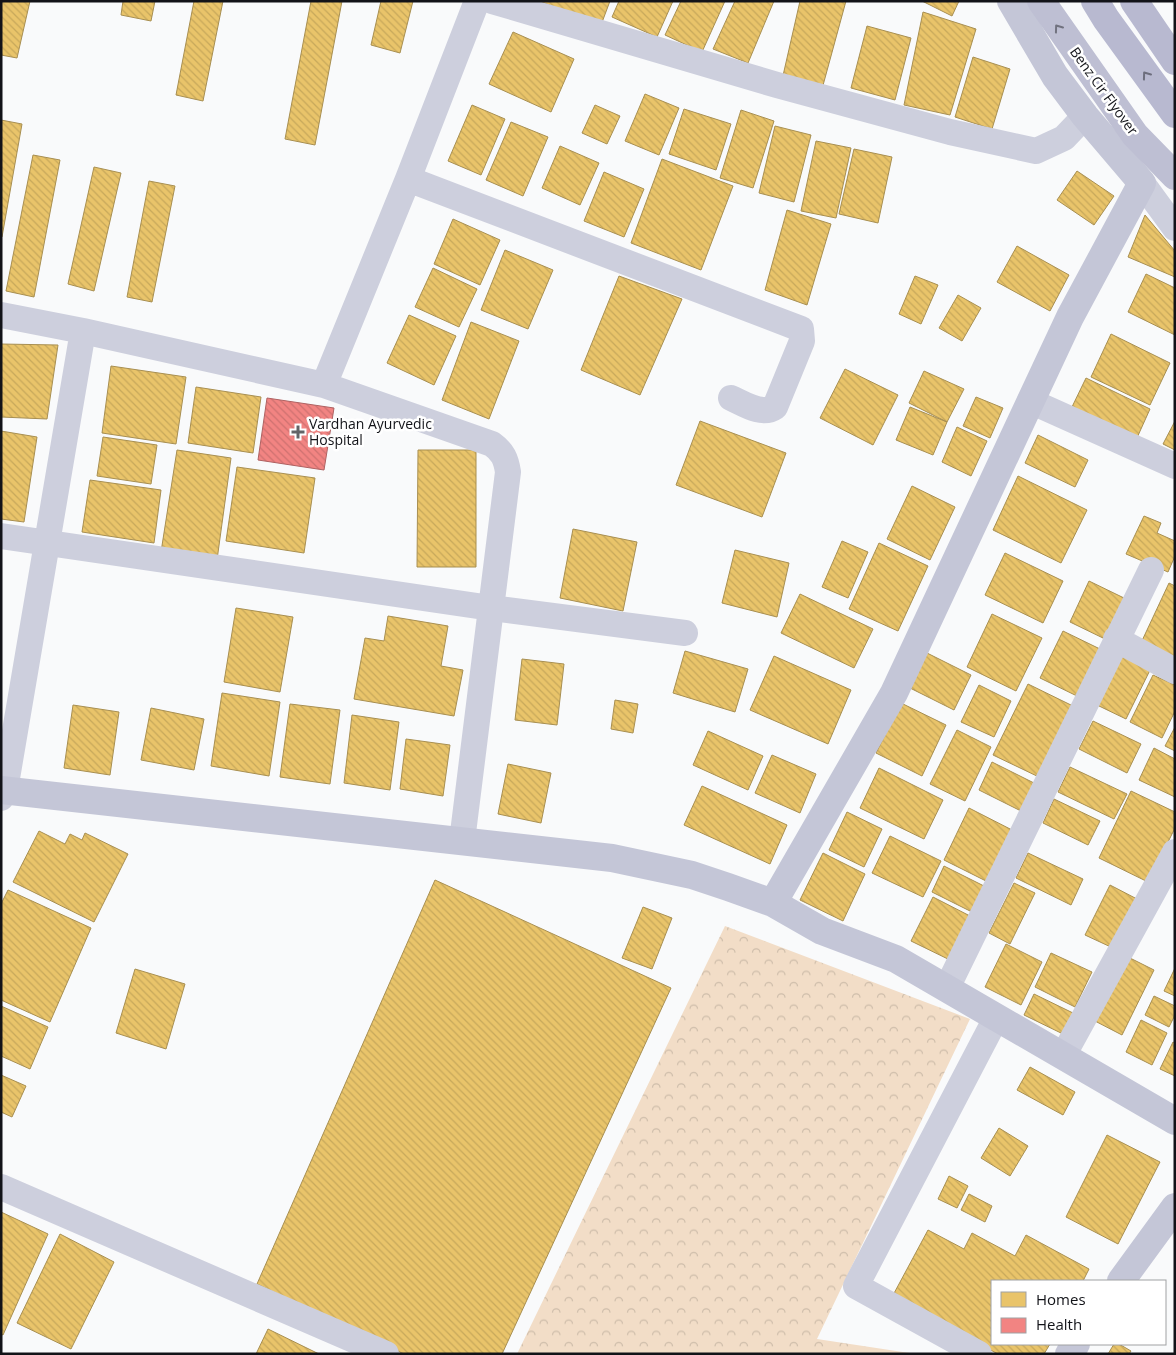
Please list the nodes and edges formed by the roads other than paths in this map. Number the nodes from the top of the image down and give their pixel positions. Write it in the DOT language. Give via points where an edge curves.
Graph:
graph roads {
  1 [pos="477,1"];
  2 [pos="492,1"];
  3 [pos="1011,1"];
  4 [pos="1041,1"];
  5 [pos="1094,1"];
  6 [pos="1134,1"];
  7 [pos="1175,61"];
  8 [pos="1175,114"];
  9 [pos="1085,116"];
  10 [pos="1175,176"];
  11 [pos="408,179"];
  12 [pos="1142,183"];
  13 [pos="1175,228"];
  14 [pos="1,315"];
  15 [pos="83,331"];
  16 [pos="324,385"];
  17 [pos="731,398"];
  18 [pos="1030,401"];
  19 [pos="1175,466"];
  20 [pos="1,536"];
  21 [pos="47,542"];
  22 [pos="1151,570"];
  23 [pos="491,608"];
  24 [pos="685,633"];
  25 [pos="1116,639"];
  26 [pos="1175,671"];
  27 [pos="2,793"];
  28 [pos="462,841"];
  29 [pos="1175,852"];
  30 [pos="773,903"];
  31 [pos="947,988"];
  32 [pos="996,1018"];
  33 [pos="1063,1056"];
  34 [pos="1175,1121"];
  35 [pos="1,1187"];
  36 [pos="1175,1207"];
  37 [pos="1122,1280"];
  38 [pos="386,1354"];
  39 [pos="979,1354"];
  1 -- 11 [label="street"];
  2 -- 9 [label="street" via="777,85 950,132 1036,151 1064,138"];
  3 -- 9 [label="street" via="1055,76"];
  10 -- 4 [label="main road, Benz Cir Flyover, one-way" via="1135,135"];
  8 -- 5 [label="highway, one-way"];
  6 -- 7 [label="highway"];
  9 -- 12 [label="street"];
  11 -- 16 [label="street"];
  11 -- 17 [label="street" via="801,329 802,341 775,407 763,411"];
  12 -- 13 [label="street"];
  12 -- 18 [label="street" via="1070,317"];
  14 -- 15 [label="street"];
  15 -- 16 [label="street"];
  15 -- 21 [label="street"];
  16 -- 23 [label="street" via="492,444 500,450 508,472"];
  18 -- 19 [label="street"];
  18 -- 30 [label="street" via="894,693"];
  20 -- 21 [label="street"];
  21 -- 23 [label="street"];
  21 -- 27 [label="street"];
  22 -- 25 [label="street"];
  23 -- 24 [label="street"];
  23 -- 28 [label="street"];
  25 -- 26 [label="street"];
  25 -- 31 [label="street"];
  27 -- 28 [label="street"];
  28 -- 30 [label="street" via="612,858 692,875"];
  29 -- 33 [label="street"];
  30 -- 31 [label="street" via="822,931 896,959"];
  31 -- 32 [label="street"];
  32 -- 33 [label="street"];
  32 -- 39 [label="street" via="856,1286"];
  33 -- 34 [label="street"];
  35 -- 38 [label="street"];
  36 -- 37 [label="street"];
}
